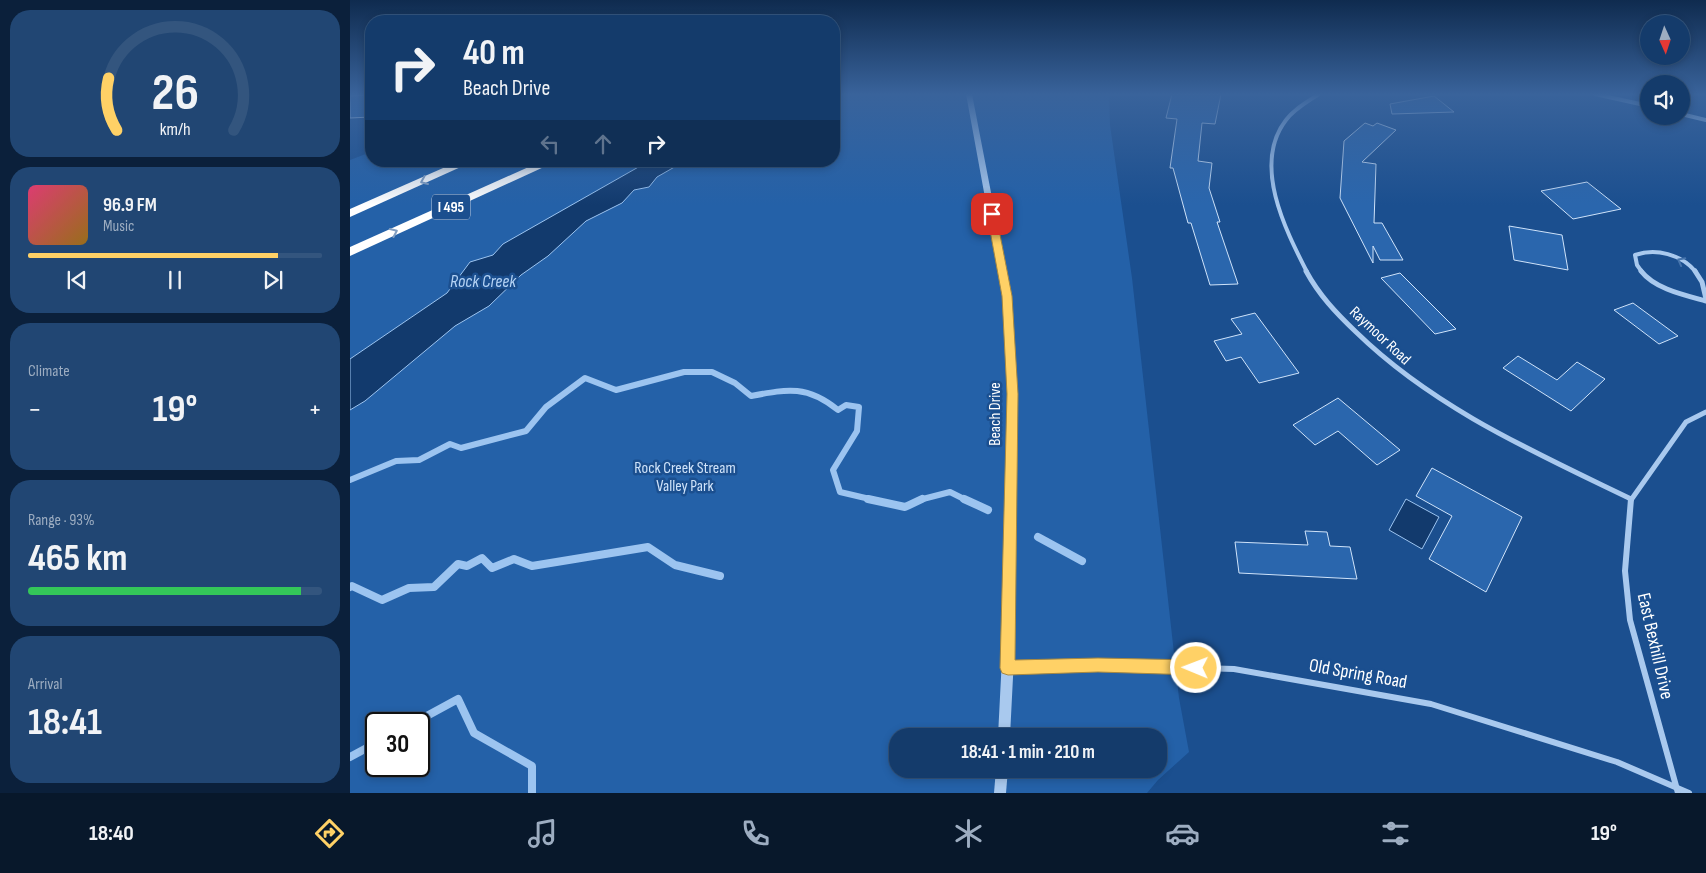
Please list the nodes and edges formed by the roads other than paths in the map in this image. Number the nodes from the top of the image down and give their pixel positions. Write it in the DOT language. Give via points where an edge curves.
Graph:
graph roads {
  1 [pos="975,131"];
  2 [pos="1280,131"];
  3 [pos="455,167"];
  4 [pos="539,167"];
  5 [pos="350,213"];
  6 [pos="350,252"];
  7 [pos="1706,300"];
  8 [pos="1706,412"];
  9 [pos="1631,499"];
  10 [pos="1008,668"];
  11 [pos="1004,728"];
  12 [pos="1001,778"];
  13 [pos="1675,786"];
  14 [pos="1000,793"];
  15 [pos="1678,793"];
  16 [pos="1689,793"];
  1 -- 10 [label="street, Beach Drive" via="1007,296 1012,394"];
  2 -- 9 [label="street, Raymoor Road" via="1273,146 1270,172 1293,244 1321,296 1363,341 1404,376 1500,435"];
  3 -- 5 [label="highway, I 495, one-way"];
  6 -- 4 [label="highway, I 495, one-way"];
  7 -- 7 [label="street, one-way" via="1699,276 1690,266 1654,251 1635,256 1640,273 1652,281"];
  8 -- 9 [label="street" via="1686,422"];
  9 -- 13 [label="street, East Bexhill Drive" via="1625,571 1630,620"];
  10 -- 11 [label="street, Beach Drive"];
  10 -- 13 [label="street, Old Spring Road" via="1098,665 1244,670 1431,704 1617,762"];
  12 -- 14 [label="street"];
  13 -- 15 [label="street, East Bexhill Drive"];
  13 -- 16 [label="street, Old Spring Road"];
}
